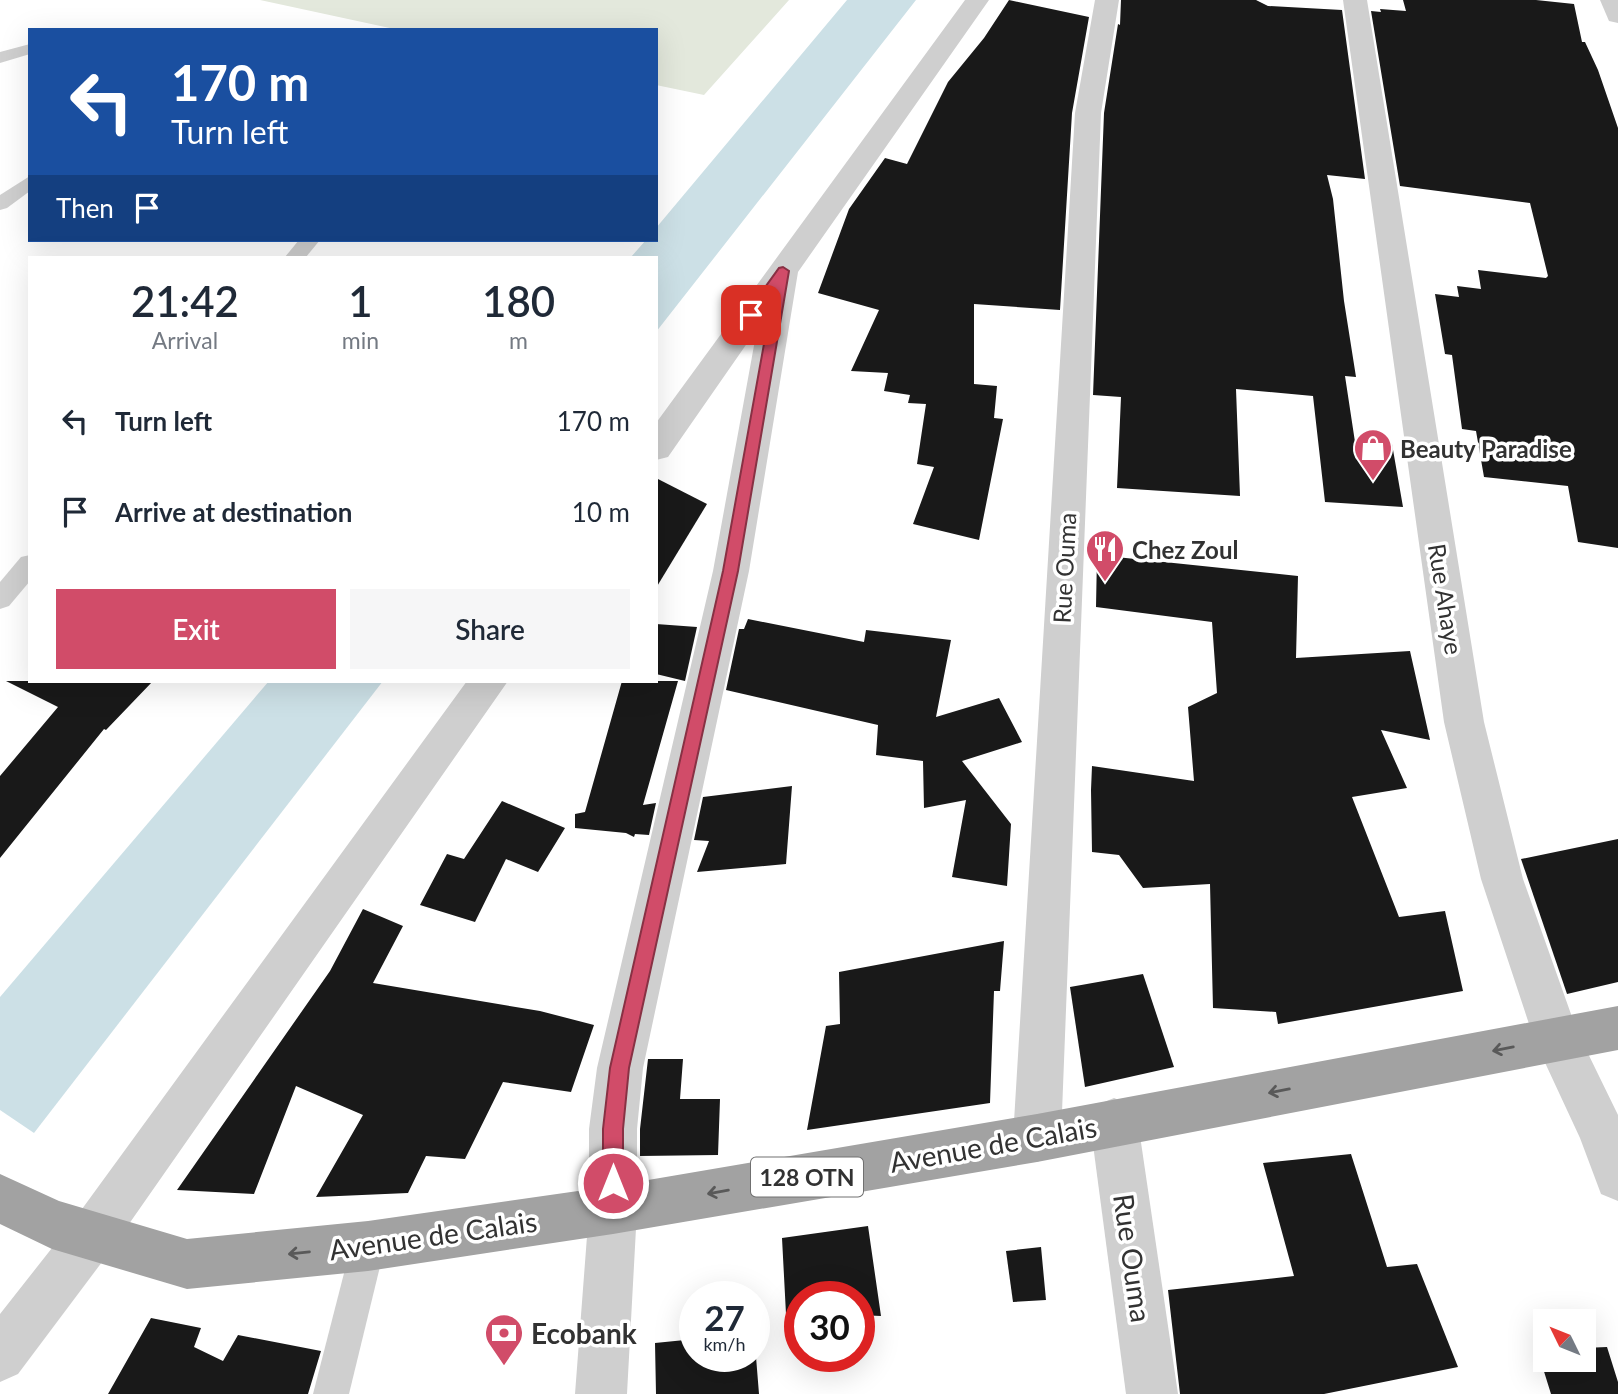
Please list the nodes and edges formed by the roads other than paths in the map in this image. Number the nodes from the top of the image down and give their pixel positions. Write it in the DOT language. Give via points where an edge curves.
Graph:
graph roads {
  1 [pos="977,0"];
  2 [pos="1107,0"];
  3 [pos="1355,0"];
  4 [pos="1612,0"];
  5 [pos="1618,16"];
  6 [pos="28,49"];
  7 [pos="0,58"];
  8 [pos="28,183"];
  9 [pos="0,204"];
  10 [pos="308,242"];
  11 [pos="296,256"];
  12 [pos="783,271"];
  13 [pos="658,445"];
  14 [pos="28,566"];
  15 [pos="0,599"];
  16 [pos="488,683"];
  17 [pos="1615,1031"];
  18 [pos="1557,1039"];
  19 [pos="1115,1122"];
  20 [pos="1037,1138"];
  21 [pos="1618,1177"];
  22 [pos="0,1198"];
  23 [pos="613,1210"];
  24 [pos="91,1237"];
  25 [pos="368,1246"];
  26 [pos="0,1356"];
  27 [pos="331,1394"];
  28 [pos="601,1394"];
  29 [pos="1152,1394"];
  1 -- 12 [label="street"];
  2 -- 20 [label="street, Rue Ouma" via="1088,113"];
  3 -- 18 [label="street, Rue Ahaye" via="1464,722 1502,879"];
  4 -- 5 [label="street"];
  6 -- 7 [label="lane"];
  8 -- 9 [label="lane"];
  10 -- 11 [label="lane"];
  12 -- 13 [label="street"];
  12 -- 23 [label="street" via="731,571 620,1068 613,1129"];
  14 -- 15 [label="lane"];
  16 -- 24 [label="street"];
  17 -- 18 [label="highway, Avenue de Calais / 128 OTN"];
  18 -- 19 [label="highway, Avenue de Calais / 128 OTN, one-way"];
  18 -- 21 [label="street, Rue Ahaye"];
  19 -- 20 [label="highway, Avenue de Calais / 128 OTN"];
  19 -- 29 [label="street, Rue Ouma"];
  20 -- 23 [label="highway, Avenue de Calais / 128 OTN, one-way"];
  22 -- 24 [label="highway, Avenue de Calais / 128 OTN"];
  23 -- 25 [label="highway, Avenue de Calais / 128 OTN"];
  23 -- 28 [label="street"];
  25 -- 24 [label="highway, Avenue de Calais / 128 OTN, one-way" via="187,1264"];
  24 -- 26 [label="street"];
  25 -- 27 [label="lane"];
}
